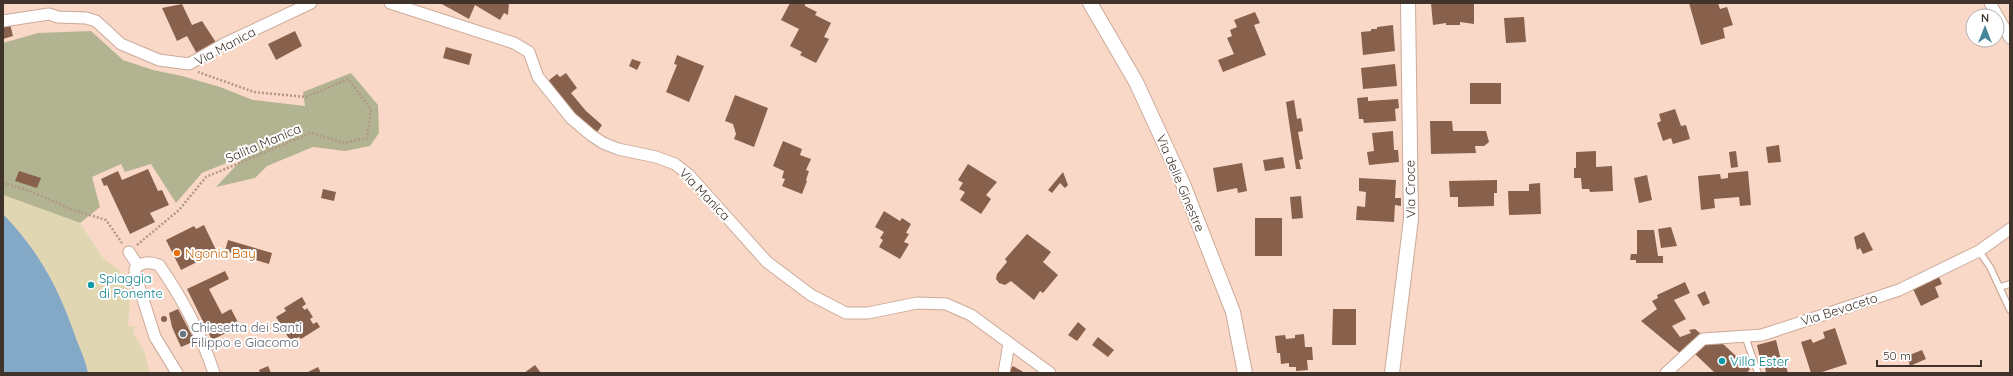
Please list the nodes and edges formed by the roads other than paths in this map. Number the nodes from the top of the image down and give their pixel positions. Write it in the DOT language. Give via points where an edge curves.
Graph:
graph roads {
  1 [pos="311,3"];
  2 [pos="390,3"];
  3 [pos="1090,3"];
  4 [pos="1408,3"];
  5 [pos="1990,3"];
  6 [pos="3,21"];
  7 [pos="2010,38"];
  8 [pos="2010,229"];
  9 [pos="1979,251"];
  10 [pos="128,252"];
  11 [pos="138,266"];
  12 [pos="2010,284"];
  13 [pos="2000,287"];
  14 [pos="2010,310"];
  15 [pos="1745,336"];
  16 [pos="1009,343"];
  17 [pos="177,373"];
  18 [pos="214,373"];
  19 [pos="1004,373"];
  20 [pos="1050,373"];
  21 [pos="1245,373"];
  22 [pos="1392,373"];
  23 [pos="1666,373"];
  24 [pos="1758,373"];
  1 -- 6 [label="street, Via Manica" via="224,44 189,64 158,60 121,44 96,21 86,18 58,17 49,14"];
  2 -- 16 [label="street, Via Manica" via="514,43 529,52 538,77 571,118 603,143 675,164 689,175 767,262 811,296 846,313 868,313 917,303 946,304 971,315"];
  3 -- 21 [label="street, Via delle Ginestre" via="1136,82 1183,184 1233,312"];
  4 -- 22 [label="street, Via Croce" via="1411,219"];
  5 -- 7 [label="street"];
  8 -- 9 [label="street, Via Bevaceto"];
  9 -- 13 [label="lane"];
  9 -- 15 [label="street, Via Bevaceto" via="1899,290 1762,335"];
  10 -- 11 [label="street"];
  11 -- 17 [label="street" via="135,269 136,274 151,329"];
  11 -- 18 [label="street" via="146,262 159,265 181,297 203,342"];
  12 -- 13 [label="lane"];
  13 -- 14 [label="lane"];
  15 -- 23 [label="street, Via Bevaceto" via="1703,339"];
  15 -- 24 [label="lane"];
  16 -- 19 [label="street"];
  16 -- 20 [label="street, Via Manica"];
}
